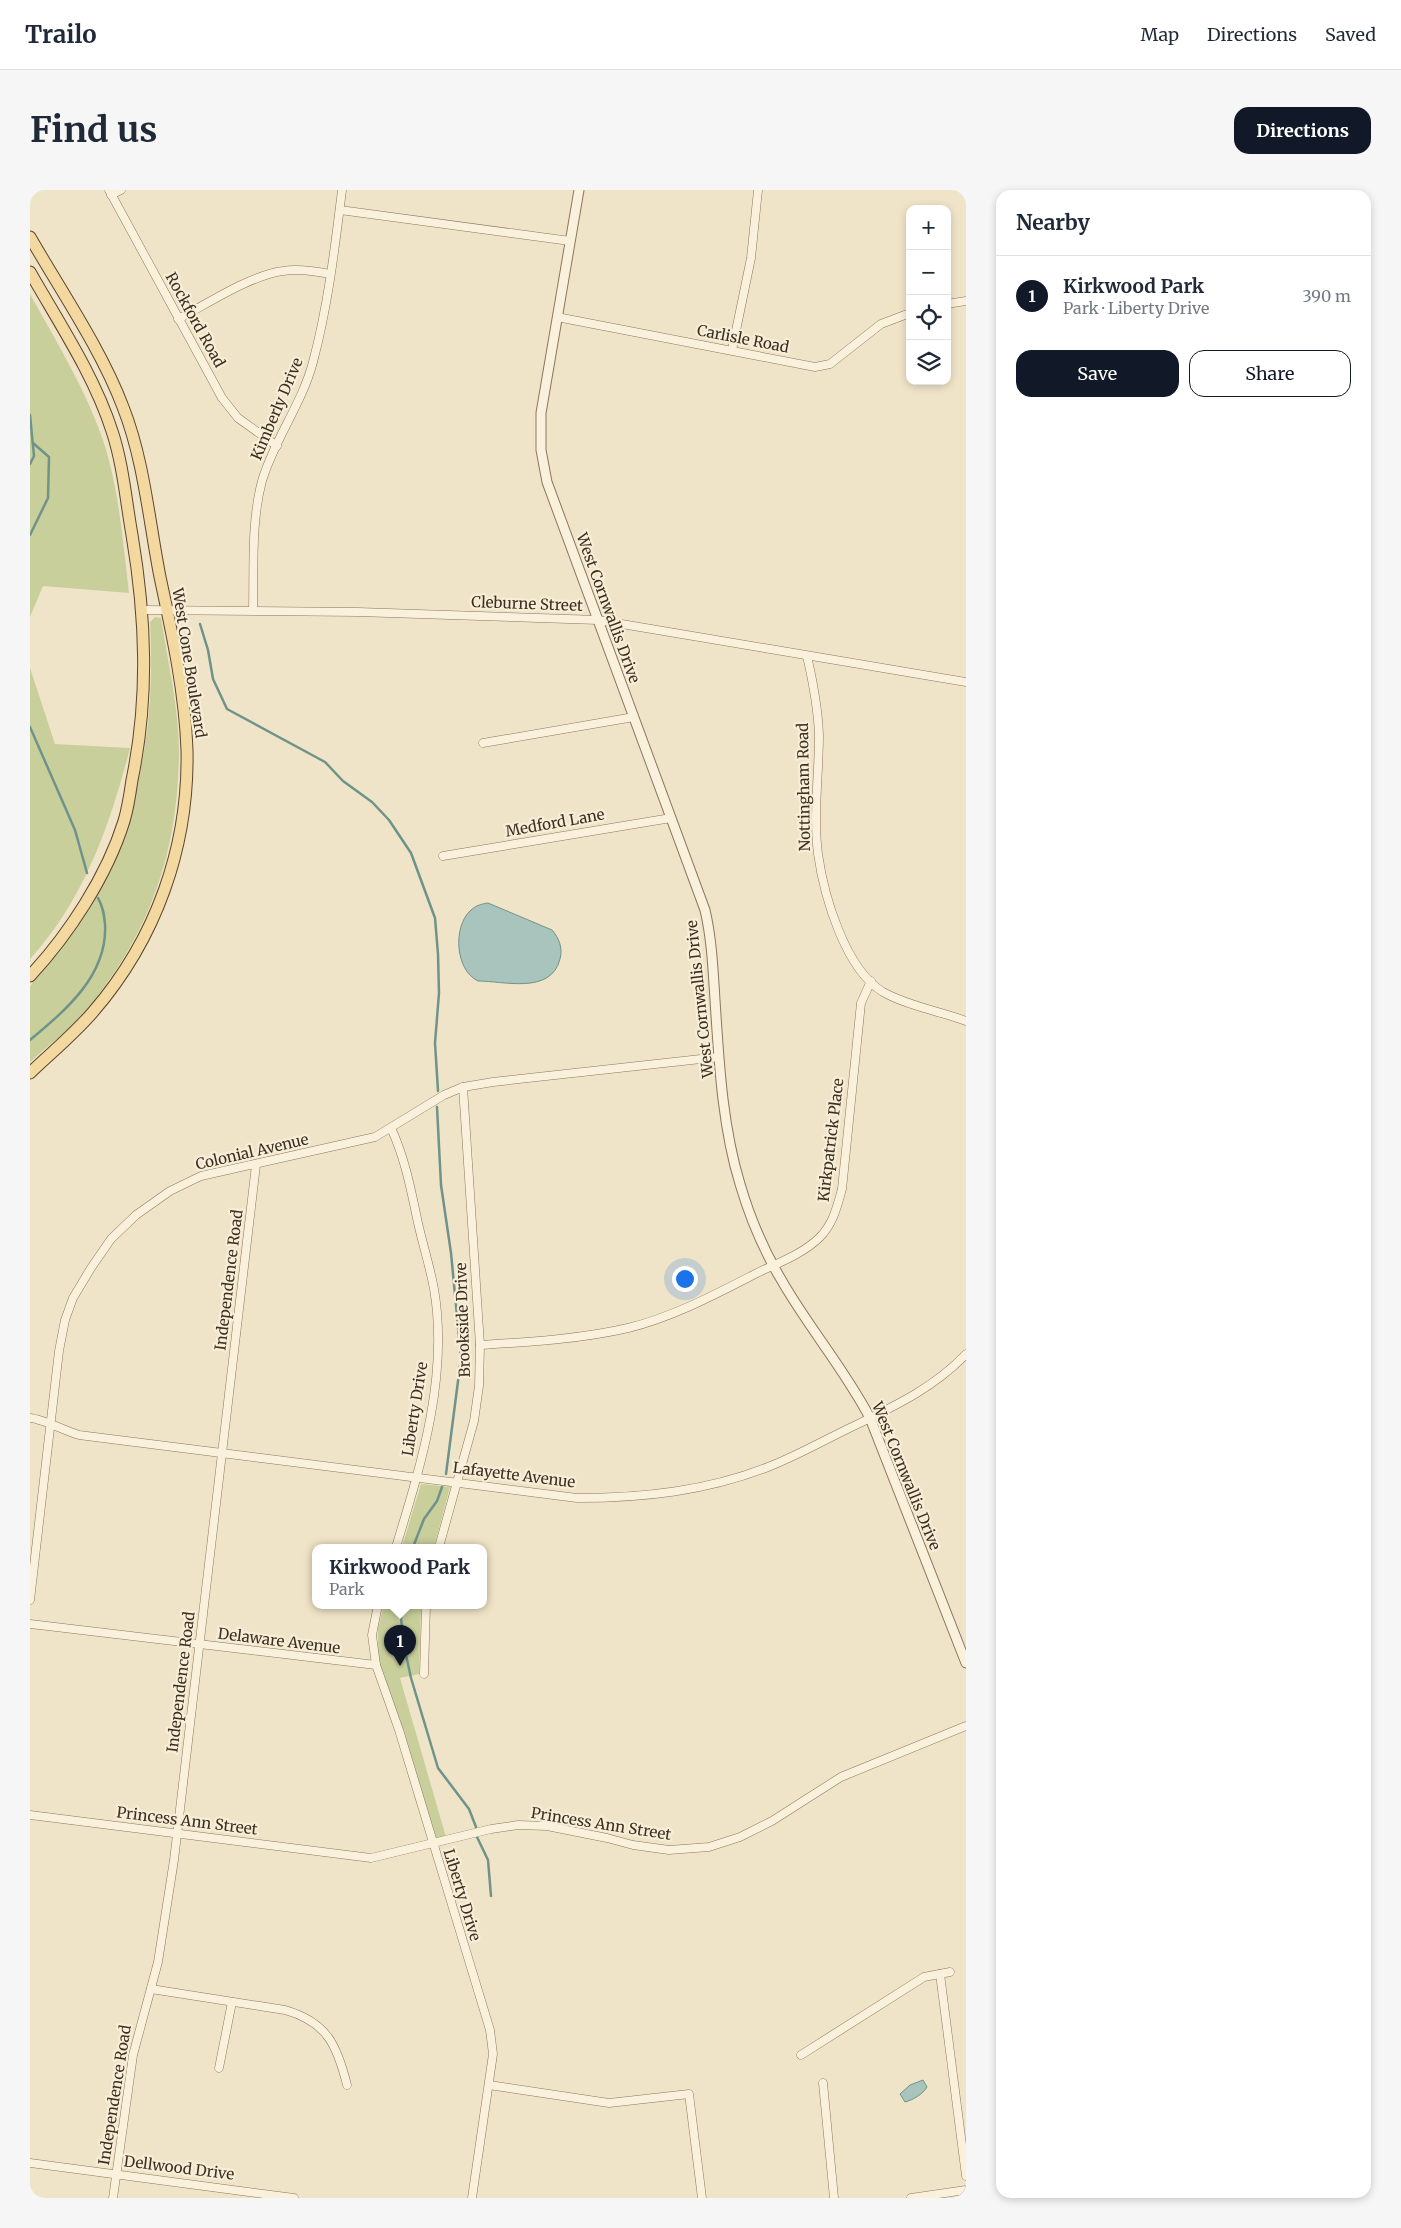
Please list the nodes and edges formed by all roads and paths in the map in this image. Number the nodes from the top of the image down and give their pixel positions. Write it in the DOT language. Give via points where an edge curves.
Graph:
graph roads {
  1 [pos="121,190"];
  2 [pos="342,190"];
  3 [pos="579,190"];
  4 [pos="758,190"];
  5 [pos="110,192"];
  6 [pos="340,210"];
  7 [pos="30,238"];
  8 [pos="570,241"];
  9 [pos="30,272"];
  10 [pos="330,274"];
  11 [pos="966,301"];
  12 [pos="951,303"];
  13 [pos="906,315"];
  14 [pos="558,317"];
  15 [pos="178,319"];
  16 [pos="732,350"];
  17 [pos="277,446"];
  18 [pos="142,610"];
  19 [pos="167,610"];
  20 [pos="253,610"];
  21 [pos="598,620"];
  22 [pos="808,656"];
  23 [pos="966,682"];
  24 [pos="634,717"];
  25 [pos="482,743"];
  26 [pos="671,818"];
  27 [pos="443,856"];
  28 [pos="30,976"];
  29 [pos="871,981"];
  30 [pos="966,1021"];
  31 [pos="719,1057"];
  32 [pos="30,1072"];
  33 [pos="464,1087"];
  34 [pos="391,1128"];
  35 [pos="256,1165"];
  36 [pos="774,1266"];
  37 [pos="480,1345"];
  38 [pos="966,1354"];
  39 [pos="30,1418"];
  40 [pos="870,1418"];
  41 [pos="52,1427"];
  42 [pos="222,1452"];
  43 [pos="417,1476"];
  44 [pos="457,1482"];
  45 [pos="397,1544"];
  46 [pos="440,1544"];
  47 [pos="30,1600"];
  48 [pos="377,1609"];
  49 [pos="426,1609"];
  50 [pos="30,1624"];
  51 [pos="200,1645"];
  52 [pos="966,1663"];
  53 [pos="376,1666"];
  54 [pos="424,1674"];
  55 [pos="966,1726"];
  56 [pos="30,1815"];
  57 [pos="176,1834"];
  58 [pos="432,1845"];
  59 [pos="950,1972"];
  60 [pos="940,1974"];
  61 [pos="151,1989"];
  62 [pos="232,2002"];
  63 [pos="801,2055"];
  64 [pos="219,2068"];
  65 [pos="823,2082"];
  66 [pos="347,2084"];
  67 [pos="489,2085"];
  68 [pos="30,2163"];
  69 [pos="116,2174"];
  70 [pos="966,2176"];
  71 [pos="966,2190"];
  72 [pos="113,2198"];
  73 [pos="294,2198"];
  74 [pos="472,2198"];
  75 [pos="702,2198"];
  76 [pos="834,2198"];
  77 [pos="911,2198"];
  1 -- 5 [label="street"];
  2 -- 6 [label="street, Kimberly Drive"];
  3 -- 8 [label="street, West Cornwallis Drive"];
  4 -- 16 [label="street" via="751,258"];
  5 -- 15 [label="street, Rockford Road"];
  6 -- 8 [label="street"];
  6 -- 10 [label="street, Kimberly Drive"];
  7 -- 19 [label="main road, West Cone Boulevard" via="109,374 124,407 136,449"];
  8 -- 14 [label="street, West Cornwallis Drive"];
  9 -- 18 [label="main road" via="89,378 113,432 126,494"];
  10 -- 15 [label="street" via="284,270 262,276"];
  10 -- 17 [label="street, Kimberly Drive" via="312,364 296,408"];
  11 -- 12 [label="street"];
  13 -- 16 [label="street, Carlisle Road" via="881,324 830,364 815,367"];
  14 -- 16 [label="street, Carlisle Road"];
  14 -- 21 [label="street, West Cornwallis Drive" via="541,413 541,450 550,494"];
  15 -- 17 [label="street, Rockford Road" via="222,398 238,418"];
  17 -- 20 [label="street, Kimberly Drive" via="262,481 256,514"];
  18 -- 19 [label="street, Cleburne Street"];
  18 -- 28 [label="main road" via="144,709 124,822 85,905"];
  19 -- 20 [label="street, Cleburne Street"];
  19 -- 32 [label="main road, West Cone Boulevard" via="187,748 184,804 174,864 153,920 122,976 92,1014"];
  20 -- 21 [label="street, Cleburne Street"];
  21 -- 22 [label="street, Cleburne Street"];
  21 -- 24 [label="street, West Cornwallis Drive"];
  22 -- 23 [label="street, Cleburne Street"];
  22 -- 29 [label="street, Nottingham Road" via="818,734 818,854 838,926 848,949"];
  24 -- 25 [label="street"];
  24 -- 26 [label="street, West Cornwallis Drive"];
  26 -- 27 [label="street, Medford Lane"];
  26 -- 31 [label="street, West Cornwallis Drive" via="709,924"];
  29 -- 30 [label="street, Nottingham Road" via="902,1001"];
  29 -- 36 [label="street, Kirkpatrick Place" via="860,1003 842,1189 837,1208 819,1238"];
  31 -- 33 [label="street, Colonial Avenue"];
  31 -- 36 [label="street, West Cornwallis Drive" via="728,1133 740,1183 753,1222"];
  33 -- 34 [label="street, Colonial Avenue" via="444,1095"];
  33 -- 37 [label="street, Brookside Drive"];
  34 -- 35 [label="street, Colonial Avenue" via="375,1137"];
  34 -- 43 [label="street, Liberty Drive" via="401,1150 434,1290 437,1326 435,1390"];
  35 -- 41 [label="street, Colonial Avenue" via="201,1176 170,1191 136,1215 111,1239 78,1290 65,1320"];
  35 -- 42 [label="street, Independence Road"];
  36 -- 37 [label="street, Kirkpatrick Place" via="700,1302 626,1328 538,1341"];
  36 -- 40 [label="street, West Cornwallis Drive"];
  37 -- 44 [label="street, Brookside Drive" via="474,1421"];
  38 -- 40 [label="street, Lafayette Avenue" via="954,1368 924,1389"];
  39 -- 41 [label="street, Lafayette Avenue"];
  40 -- 44 [label="street, Lafayette Avenue" via="769,1467 691,1490 647,1496 577,1498"];
  40 -- 52 [label="street, West Cornwallis Drive"];
  41 -- 42 [label="street, Lafayette Avenue" via="79,1435"];
  41 -- 47 [label="street, Colonial Avenue"];
  42 -- 43 [label="street, Lafayette Avenue"];
  42 -- 51 [label="street, Independence Road"];
  43 -- 44 [label="street, Lafayette Avenue"];
  43 -- 45 [label="street, Liberty Drive"];
  44 -- 46 [label="street, Brookside Drive"];
  48 -- 53 [label="street, Liberty Drive" via="372,1635"];
  49 -- 54 [label="street"];
  50 -- 51 [label="street, Delaware Avenue"];
  51 -- 53 [label="street, Delaware Avenue"];
  51 -- 57 [label="street, Independence Road"];
  53 -- 58 [label="street, Liberty Drive" via="399,1730"];
  55 -- 58 [label="street, Princess Ann Street" via="841,1777 772,1821 740,1837 709,1847 669,1850 633,1846 547,1826 518,1825"];
  56 -- 57 [label="street, Princess Ann Street"];
  57 -- 58 [label="street, Princess Ann Street" via="370,1858"];
  57 -- 61 [label="street, Independence Road" via="163,1933"];
  58 -- 67 [label="street, Liberty Drive" via="490,2030 493,2054"];
  59 -- 60 [label="street"];
  60 -- 63 [label="street" via="924,1977"];
  60 -- 70 [label="street"];
  61 -- 62 [label="street"];
  61 -- 69 [label="street, Independence Road" via="133,2056"];
  62 -- 64 [label="street"];
  62 -- 66 [label="street" via="306,2016 328,2036 341,2058"];
  65 -- 76 [label="street"];
  67 -- 74 [label="street, Liberty Drive"];
  67 -- 75 [label="street" via="609,2103 689,2094"];
  68 -- 69 [label="street, Dellwood Drive"];
  69 -- 72 [label="street, Independence Road"];
  69 -- 73 [label="street, Dellwood Drive"];
  71 -- 77 [label="street"];
}
